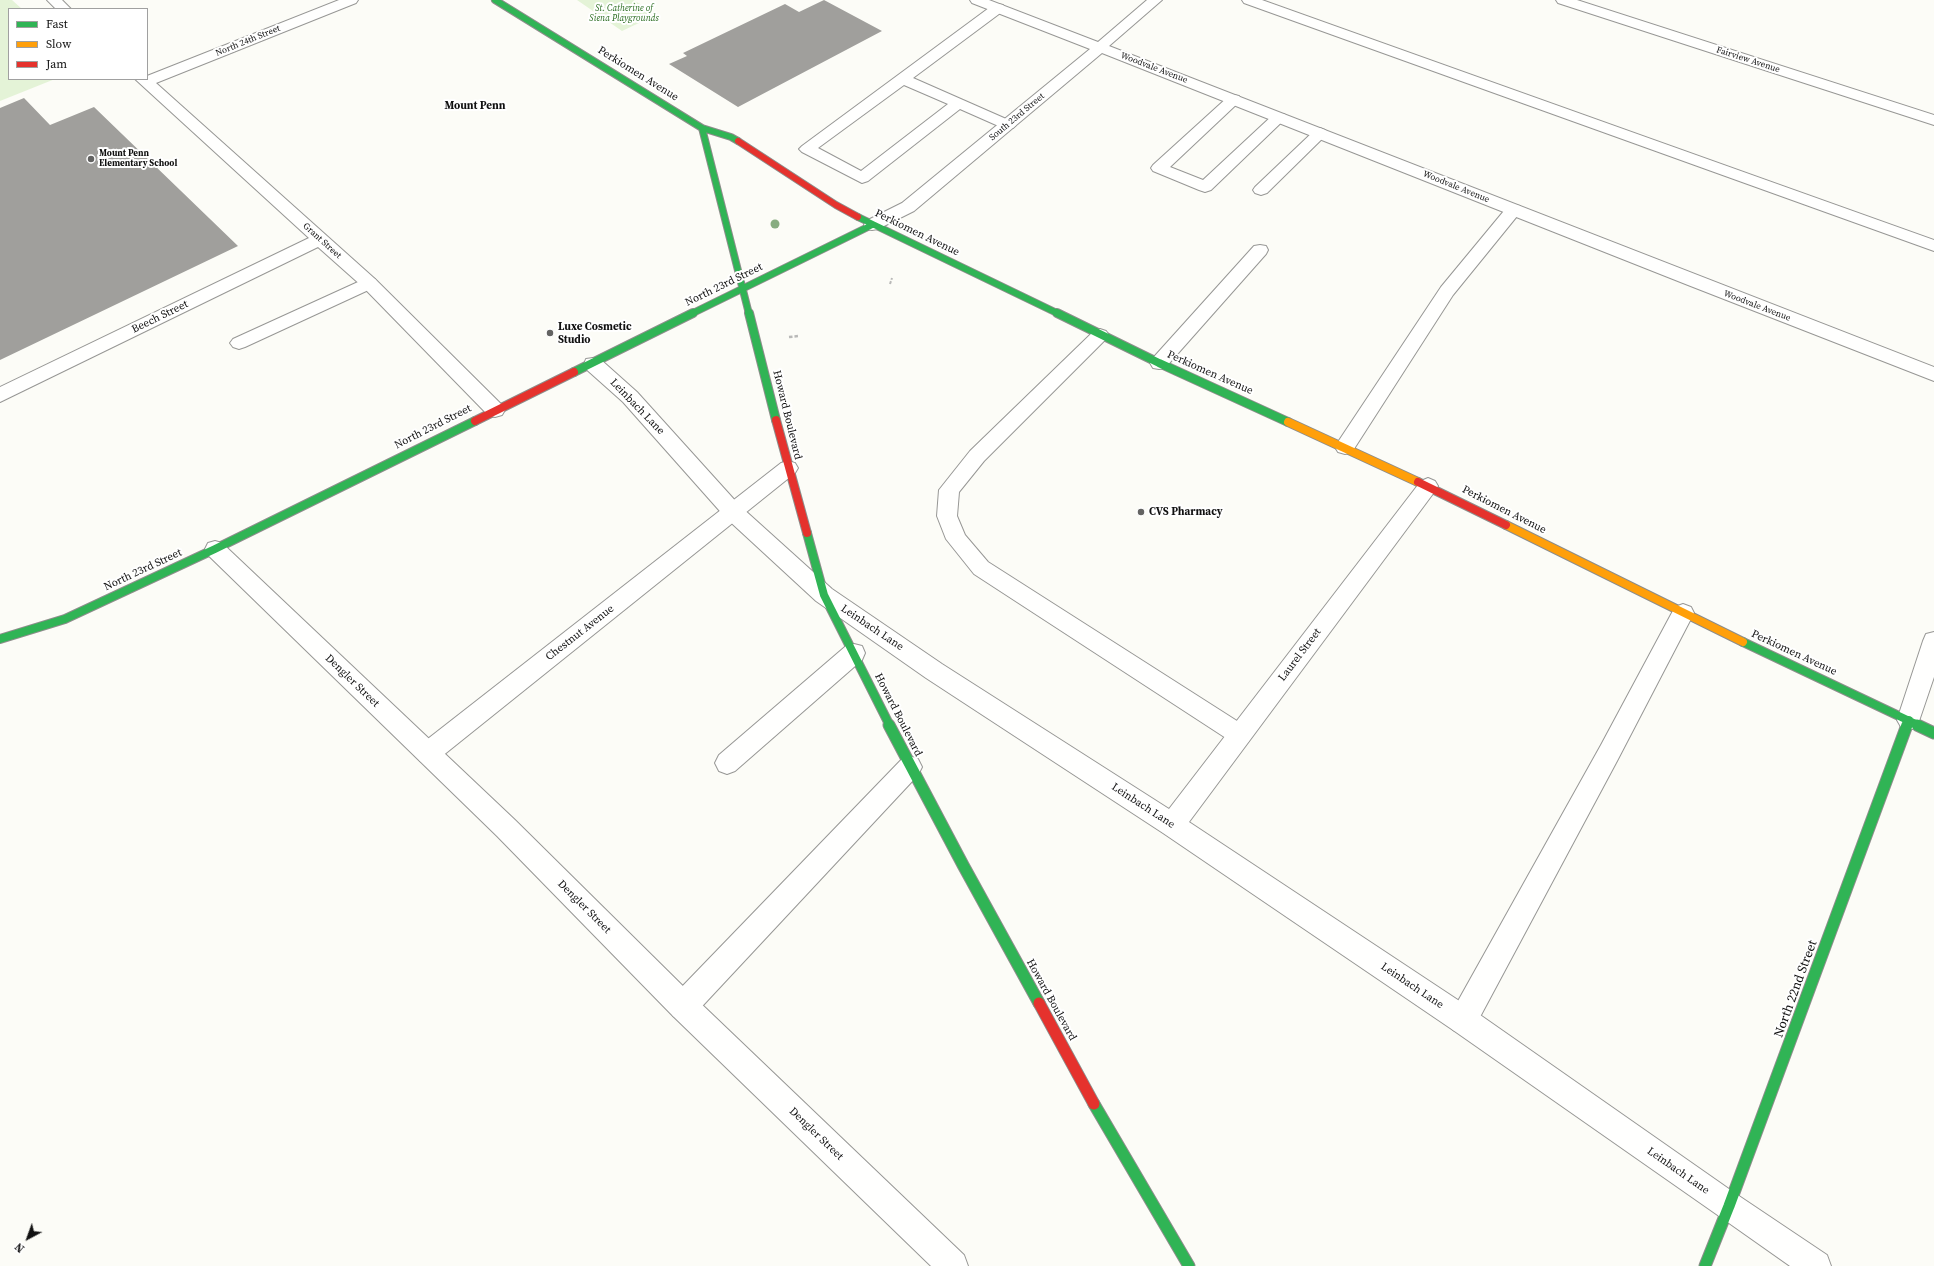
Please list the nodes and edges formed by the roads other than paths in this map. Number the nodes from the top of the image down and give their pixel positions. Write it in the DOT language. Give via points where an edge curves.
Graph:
graph roads {
  1 [pos="351,0"];
  2 [pos="495,0"];
  3 [pos="977,0"];
  4 [pos="1155,0"];
  5 [pos="1249,0"];
  6 [pos="1563,0"];
  7 [pos="998,8"];
  8 [pos="1100,48"];
  9 [pos="148,79"];
  10 [pos="902,79"];
  11 [pos="144,81"];
  12 [pos="1234,99"];
  13 [pos="959,103"];
  14 [pos="1279,117"];
  15 [pos="1934,120"];
  16 [pos="1008,125"];
  17 [pos="702,128"];
  18 [pos="1320,133"];
  19 [pos="1261,190"];
  20 [pos="1514,210"];
  21 [pos="872,225"];
  22 [pos="320,240"];
  23 [pos="1934,246"];
  24 [pos="1260,250"];
  25 [pos="368,283"];
  26 [pos="744,289"];
  27 [pos="1100,335"];
  28 [pos="239,343"];
  29 [pos="593,364"];
  30 [pos="1159,364"];
  31 [pos="1934,374"];
  32 [pos="0,395"];
  33 [pos="495,410"];
  34 [pos="1345,447"];
  35 [pos="788,468"];
  36 [pos="1428,486"];
  37 [pos="733,512"];
  38 [pos="215,549"];
  39 [pos="824,595"];
  40 [pos="1683,613"];
  41 [pos="0,639"];
  42 [pos="1934,641"];
  43 [pos="854,653"];
  44 [pos="1909,720"];
  45 [pos="1934,733"];
  46 [pos="1240,735"];
  47 [pos="428,754"];
  48 [pos="727,763"];
  49 [pos="910,767"];
  50 [pos="1172,824"];
  51 [pos="683,1006"];
  52 [pos="1462,1020"];
  53 [pos="1729,1206"];
  54 [pos="953,1266"];
  55 [pos="1189,1266"];
  56 [pos="1705,1266"];
  57 [pos="1816,1266"];
  1 -- 9 [label="street, North 24th Street"];
  2 -- 17 [label="main road, Perkiomen Avenue"];
  3 -- 7 [label="street, Woodvale Avenue"];
  4 -- 8 [label="street, South 23rd Street"];
  5 -- 23 [label="street"];
  6 -- 15 [label="street, Fairview Avenue"];
  7 -- 8 [label="street, Woodvale Avenue"];
  7 -- 10 [label="street"];
  8 -- 12 [label="street, Woodvale Avenue"];
  8 -- 16 [label="street, South 23rd Street"];
  10 -- 13 [label="street"];
  10 -- 13 [label="street" via="807,149 862,178"];
  11 -- 22 [label="street, Grant Street"];
  12 -- 14 [label="street, Woodvale Avenue"];
  12 -- 14 [label="street" via="1159,168 1205,188"];
  13 -- 16 [label="street"];
  14 -- 18 [label="street, Woodvale Avenue"];
  16 -- 21 [label="street, South 23rd Street" via="908,207"];
  17 -- 21 [label="main road, Perkiomen Avenue" via="731,137 836,205"];
  17 -- 26 [label="main road, Howard Boulevard"];
  18 -- 19 [label="street"];
  18 -- 20 [label="street, Woodvale Avenue"];
  20 -- 31 [label="street, Woodvale Avenue"];
  20 -- 34 [label="street" via="1447,291"];
  21 -- 26 [label="main road, North 23rd Street"];
  21 -- 27 [label="main road, Perkiomen Avenue"];
  22 -- 25 [label="street, Grant Street"];
  22 -- 32 [label="street, Beech Street"];
  24 -- 30 [label="street"];
  25 -- 28 [label="street"];
  25 -- 33 [label="street, Grant Street"];
  26 -- 29 [label="main road, North 23rd Street"];
  26 -- 35 [label="main road, Howard Boulevard"];
  27 -- 30 [label="main road, Perkiomen Avenue"];
  27 -- 46 [label="street" via="977,456 950,490 947,516 956,539 981,568"];
  29 -- 33 [label="main road, North 23rd Street"];
  29 -- 37 [label="street, Leinbach Lane" via="630,398"];
  30 -- 34 [label="main road, Perkiomen Avenue"];
  33 -- 38 [label="main road, North 23rd Street"];
  34 -- 36 [label="main road, Perkiomen Avenue"];
  35 -- 37 [label="street, Chestnut Avenue"];
  35 -- 39 [label="main road, Howard Boulevard"];
  36 -- 40 [label="main road, Perkiomen Avenue"];
  36 -- 46 [label="street, Laurel Street"];
  37 -- 39 [label="street, Leinbach Lane"];
  37 -- 47 [label="street, Chestnut Avenue"];
  38 -- 41 [label="main road, North 23rd Street" via="65,620"];
  38 -- 47 [label="street, Dengler Street"];
  39 -- 43 [label="main road, Howard Boulevard"];
  39 -- 50 [label="street, Leinbach Lane" via="934,671"];
  40 -- 44 [label="main road, Perkiomen Avenue"];
  40 -- 52 [label="street"];
  42 -- 44 [label="street"];
  43 -- 48 [label="street"];
  43 -- 49 [label="main road, Howard Boulevard"];
  44 -- 45 [label="main road, Perkiomen Avenue"];
  44 -- 53 [label="main road, North 22nd Street"];
  46 -- 50 [label="street, Laurel Street"];
  47 -- 51 [label="street, Dengler Street" via="506,828"];
  49 -- 51 [label="street"];
  49 -- 55 [label="main road, Howard Boulevard" via="1115,1142"];
  50 -- 52 [label="street, Leinbach Lane"];
  51 -- 54 [label="street, Dengler Street"];
  52 -- 53 [label="street, Leinbach Lane"];
  53 -- 56 [label="main road, North 22nd Street"];
  53 -- 57 [label="street, Leinbach Lane"];
}
